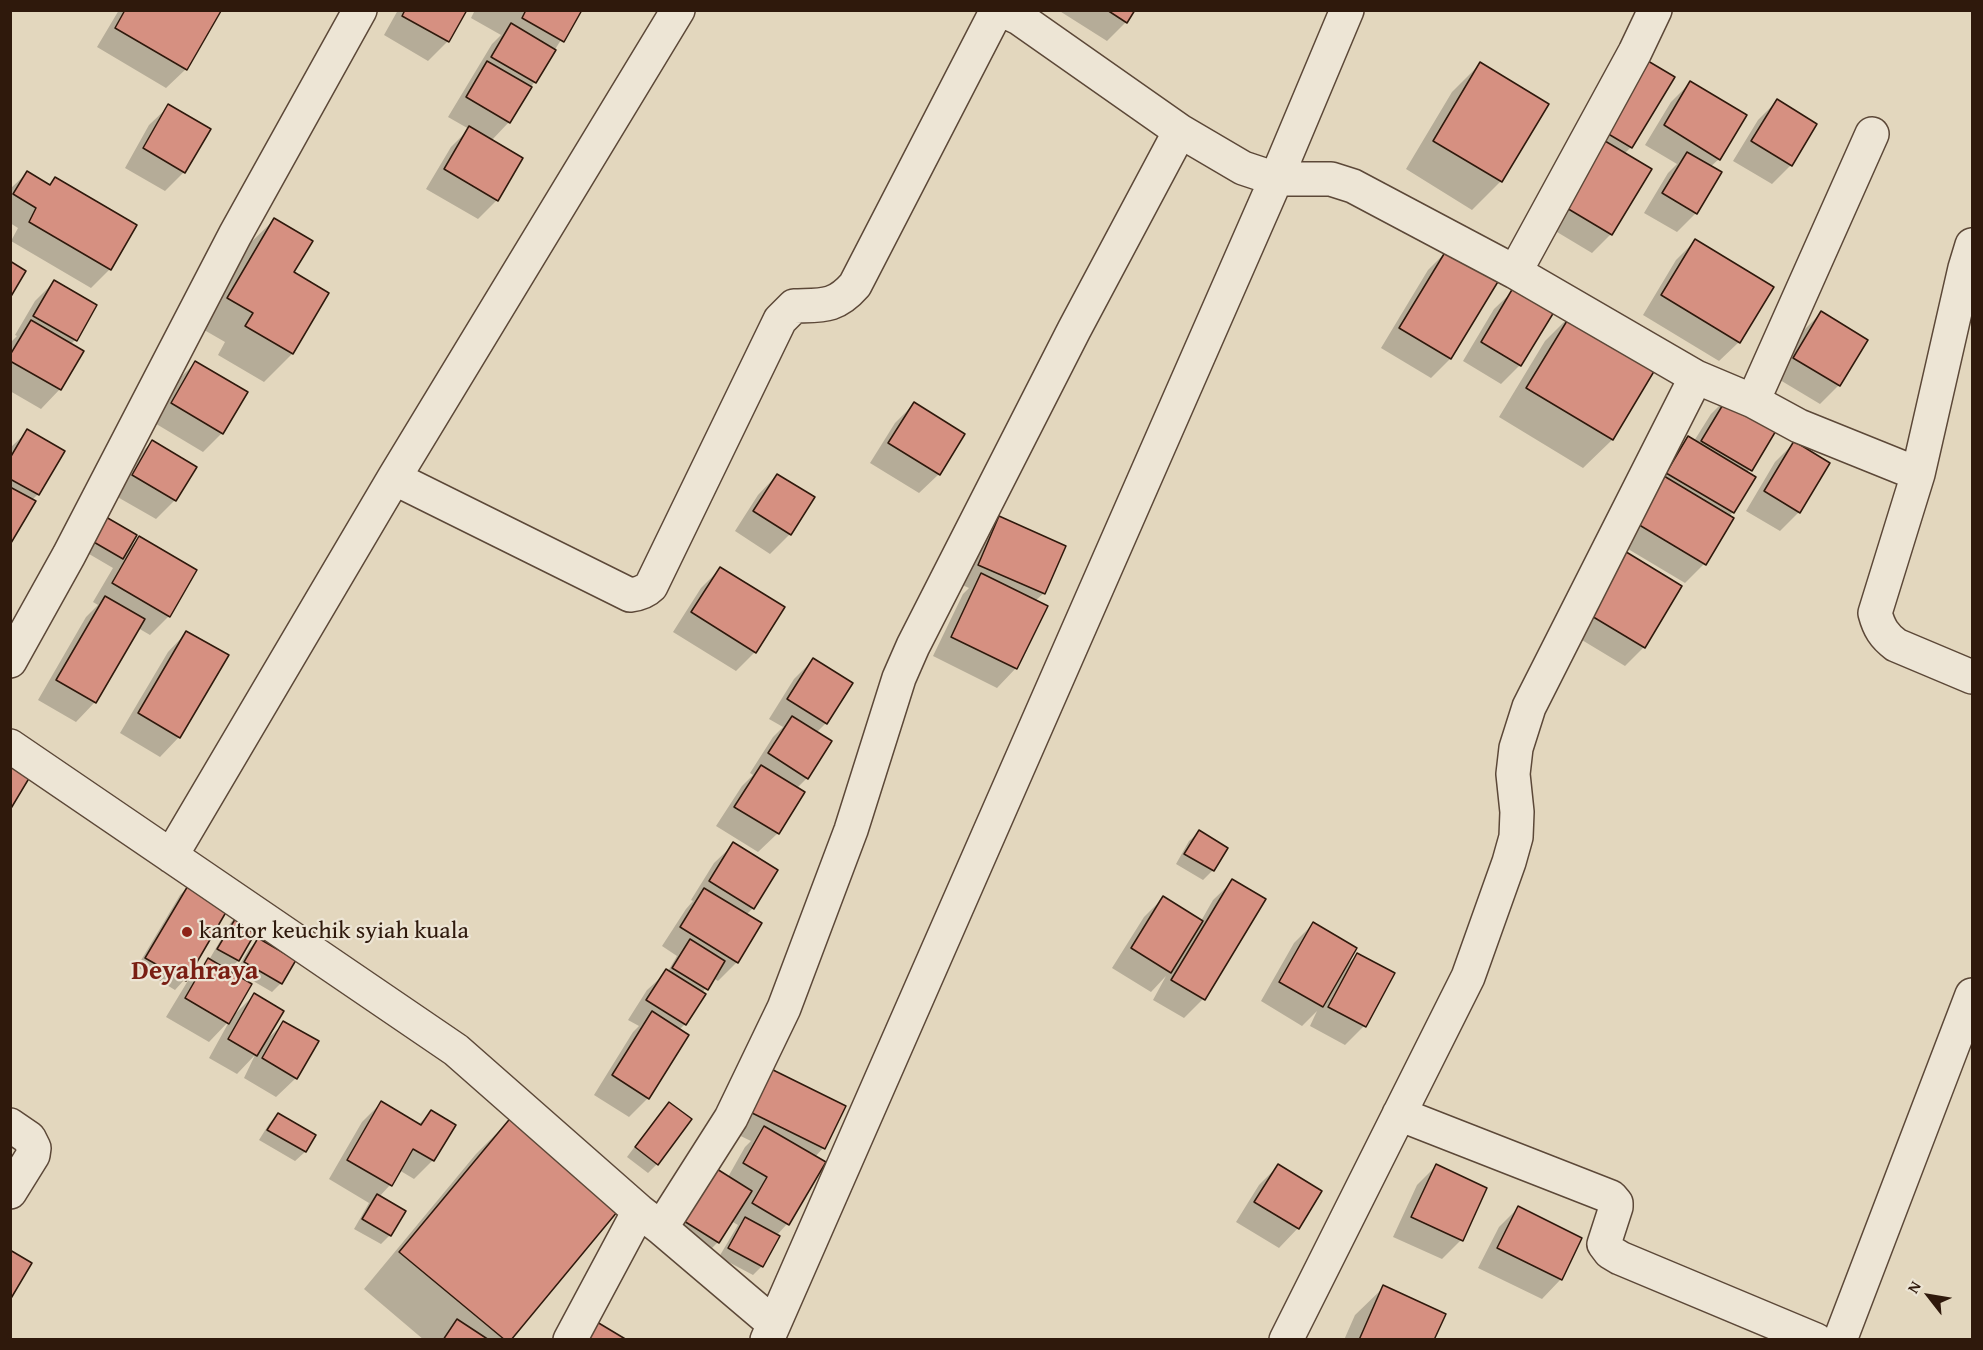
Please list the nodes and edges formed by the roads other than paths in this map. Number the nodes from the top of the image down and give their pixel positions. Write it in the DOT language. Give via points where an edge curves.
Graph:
graph roads {
  1 [pos="360,10"];
  2 [pos="678,10"];
  3 [pos="1347,10"];
  4 [pos="1655,10"];
  5 [pos="1010,12"];
  6 [pos="1180,131"];
  7 [pos="1872,134"];
  8 [pos="1276,179"];
  9 [pos="1972,245"];
  10 [pos="1515,272"];
  11 [pos="1696,376"];
  12 [pos="1753,401"];
  13 [pos="1918,474"];
  14 [pos="394,478"];
  15 [pos="10,661"];
  16 [pos="1972,676"];
  17 [pos="10,746"];
  18 [pos="171,855"];
  19 [pos="1972,995"];
  20 [pos="1399,1114"];
  21 [pos="10,1125"];
  22 [pos="10,1192"];
  23 [pos="650,1220"];
  24 [pos="770,1332"];
  25 [pos="570,1340"];
  26 [pos="1286,1340"];
  27 [pos="1816,1340"];
  28 [pos="1840,1340"];
  1 -- 15 [label="street" via="235,235"];
  2 -- 14 [label="street"];
  3 -- 8 [label="street"];
  4 -- 10 [label="street"];
  5 -- 6 [label="street"];
  5 -- 14 [label="street" via="855,285 835,302 794,306 780,320 646,591 630,595"];
  6 -- 8 [label="street" via="1243,168"];
  6 -- 23 [label="street" via="913,646 899,678 851,830 784,1008 731,1118"];
  7 -- 12 [label="street"];
  8 -- 10 [label="street" via="1330,179 1353,186"];
  8 -- 24 [label="street"];
  9 -- 13 [label="street"];
  10 -- 11 [label="street"];
  11 -- 12 [label="street"];
  11 -- 20 [label="street" via="1529,707 1515,748 1516,837 1509,862 1468,976"];
  12 -- 13 [label="street" via="1799,426"];
  13 -- 16 [label="street" via="1875,613 1878,626 1896,645"];
  14 -- 18 [label="street"];
  17 -- 18 [label="street"];
  18 -- 23 [label="street" via="456,1050"];
  19 -- 28 [label="street"];
  20 -- 26 [label="street"];
  20 -- 27 [label="street" via="1611,1197 1616,1207 1604,1244 1610,1252"];
  21 -- 22 [label="street" via="29,1138 34,1148"];
  23 -- 24 [label="street"];
  23 -- 25 [label="street" via="612,1259"];
}
